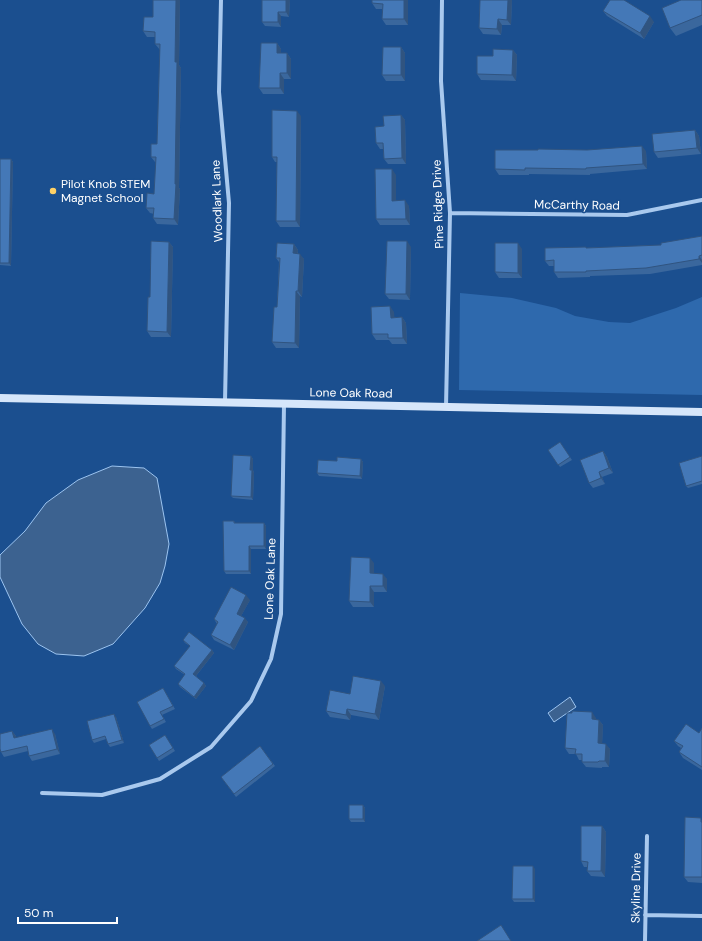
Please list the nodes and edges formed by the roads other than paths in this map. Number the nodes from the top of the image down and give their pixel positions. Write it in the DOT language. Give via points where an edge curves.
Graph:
graph roads {
  1 [pos="221,0"];
  2 [pos="442,0"];
  3 [pos="702,200"];
  4 [pos="450,213"];
  5 [pos="0,398"];
  6 [pos="225,402"];
  7 [pos="284,404"];
  8 [pos="446,407"];
  9 [pos="702,412"];
  10 [pos="42,793"];
  11 [pos="647,836"];
  12 [pos="645,915"];
  13 [pos="702,916"];
  14 [pos="645,941"];
  1 -- 6 [label="street, Woodlark Lane" via="219,92 229,203"];
  2 -- 4 [label="street, Pine Ridge Drive" via="441,81"];
  3 -- 4 [label="street, McCarthy Road" via="627,215"];
  4 -- 8 [label="street, Pine Ridge Drive"];
  5 -- 6 [label="main road, Lone Oak Road"];
  6 -- 7 [label="main road, Lone Oak Road"];
  7 -- 8 [label="main road, Lone Oak Road"];
  7 -- 10 [label="street, Lone Oak Lane" via="281,614 271,659 251,701 212,747 160,779 102,795"];
  8 -- 9 [label="main road, Lone Oak Road"];
  11 -- 12 [label="street, Skyline Drive"];
  12 -- 13 [label="street"];
  12 -- 14 [label="street, Skyline Drive"];
}
